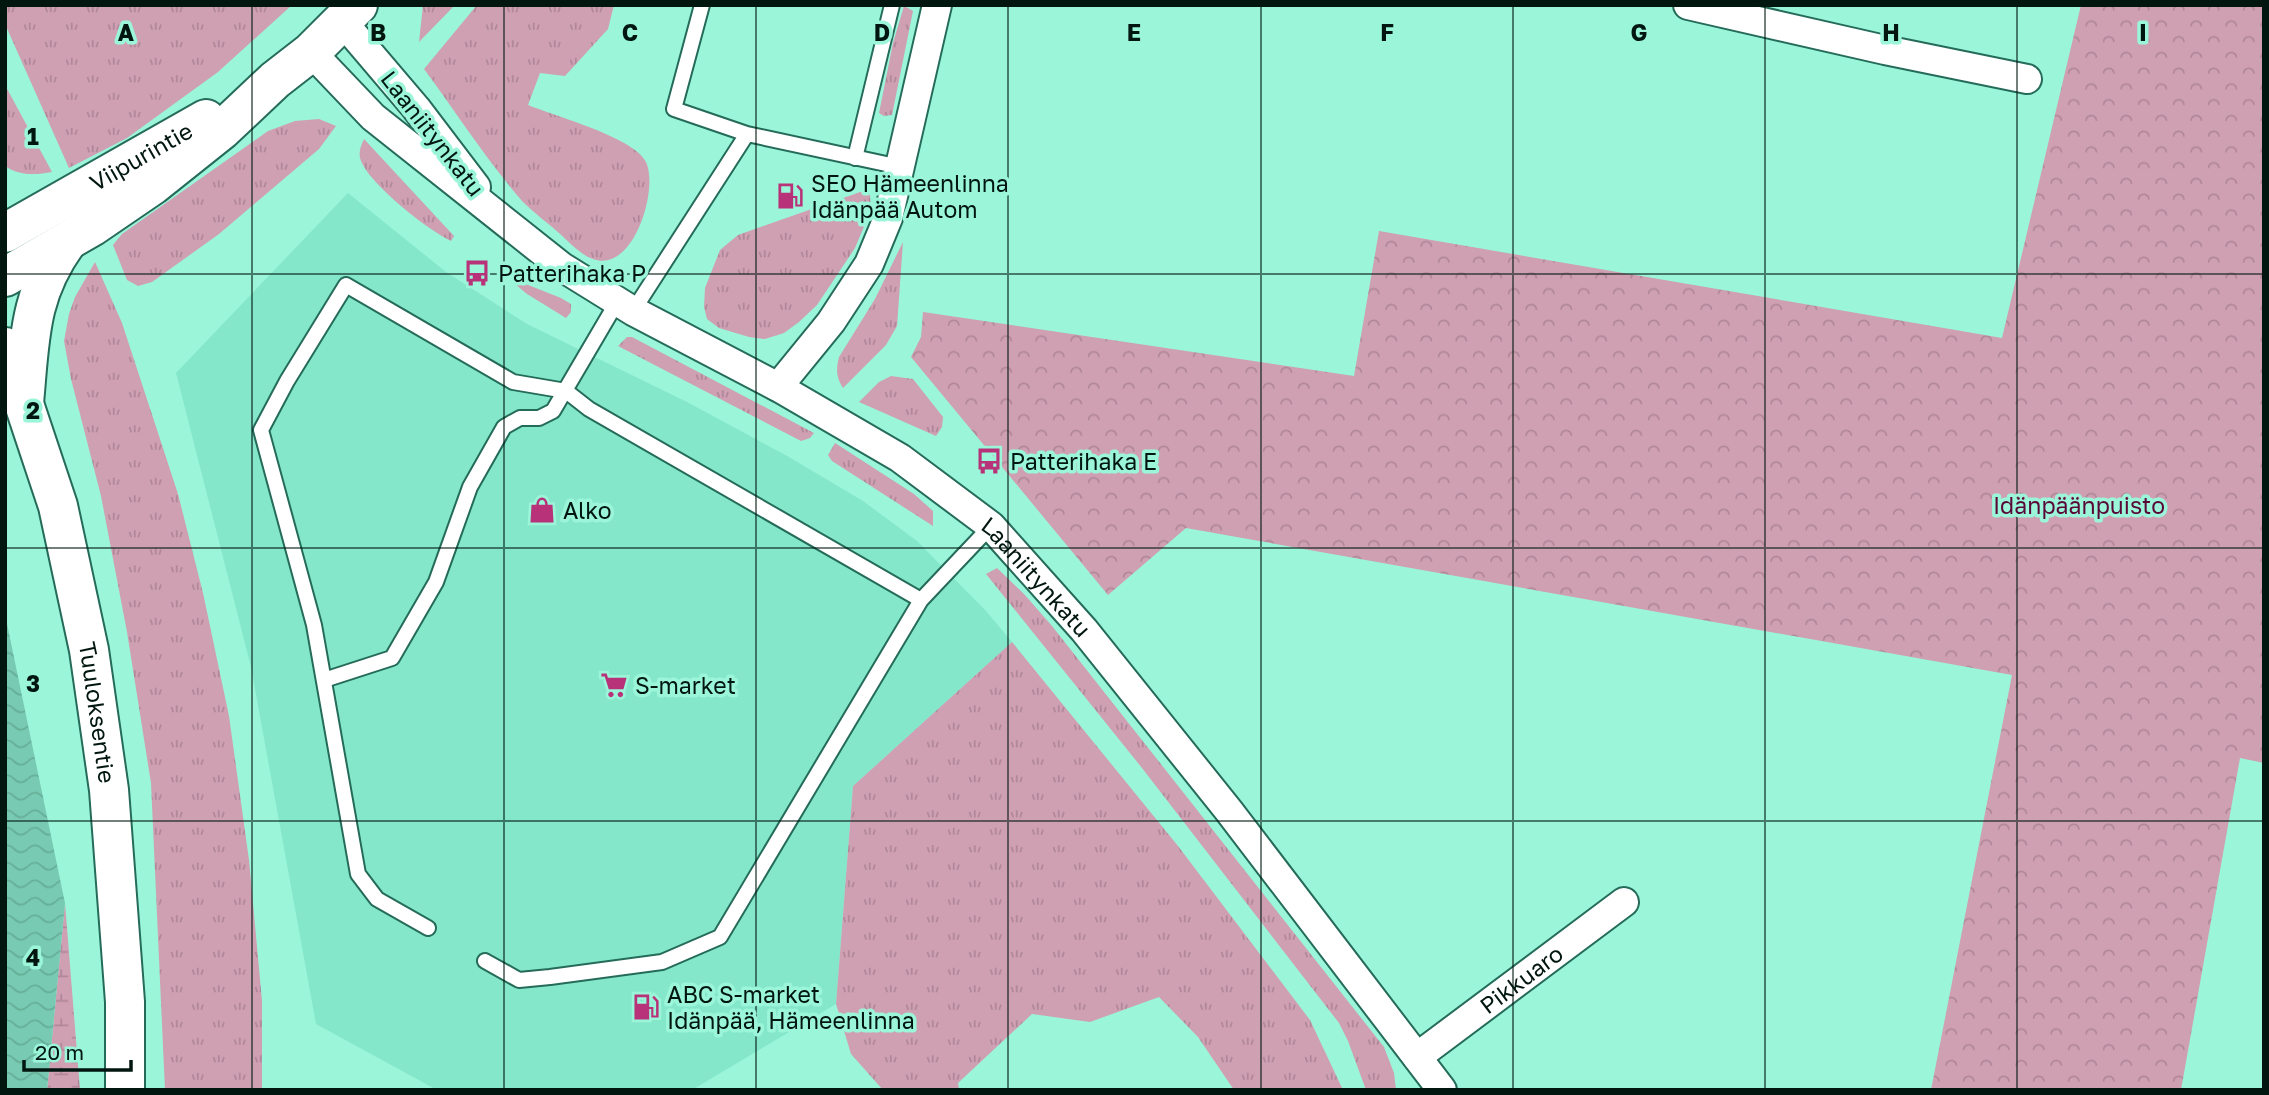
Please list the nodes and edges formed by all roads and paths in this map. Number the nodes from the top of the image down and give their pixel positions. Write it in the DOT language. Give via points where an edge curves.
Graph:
graph roads {
  1 [pos="702,5"];
  2 [pos="891,5"];
  3 [pos="1688,5"];
  4 [pos="936,6"];
  5 [pos="350,13"];
  6 [pos="311,52"];
  7 [pos="2027,79"];
  8 [pos="275,80"];
  9 [pos="747,134"];
  10 [pos="855,158"];
  11 [pos="900,167"];
  12 [pos="496,214"];
  13 [pos="5,233"];
  14 [pos="68,241"];
  15 [pos="5,277"];
  16 [pos="625,307"];
  17 [pos="5,346"];
  18 [pos="778,387"];
  19 [pos="566,391"];
  20 [pos="24,403"];
  21 [pos="991,526"];
  22 [pos="921,600"];
  23 [pos="324,680"];
  24 [pos="1624,902"];
  25 [pos="428,928"];
  26 [pos="485,961"];
  27 [pos="1417,1057"];
  28 [pos="125,1090"];
  29 [pos="1442,1090"];
  1 -- 9 [label="lane" via="674,109"];
  2 -- 10 [label="lane"];
  3 -- 7 [label="street"];
  4 -- 11 [label="street"];
  5 -- 6 [label="main road, Viipurintie"];
  5 -- 12 [label="street, Laaniitynkatu"];
  6 -- 8 [label="main road, Viipurintie"];
  6 -- 12 [label="street, Laaniitynkatu" via="373,117"];
  8 -- 13 [label="main road, Viipurintie"];
  8 -- 14 [label="main road, Viipurintie" via="153,185"];
  9 -- 10 [label="lane"];
  9 -- 16 [label="lane"];
  10 -- 11 [label="lane"];
  11 -- 18 [label="street" via="888,218 869,264 831,322"];
  12 -- 16 [label="street, Laaniitynkatu" via="562,267"];
  14 -- 15 [label="main road, Viipurintie"];
  14 -- 20 [label="main road, Viipurintie" via="50,265 32,318"];
  16 -- 18 [label="street, Laaniitynkatu"];
  16 -- 19 [label="lane"];
  17 -- 20 [label="main road, Tuuloksentie"];
  18 -- 21 [label="street, Laaniitynkatu" via="900,457"];
  19 -- 22 [label="lane" via="589,410"];
  19 -- 23 [label="lane" via="553,411 539,418 520,418 504,427 470,487 436,582 392,658"];
  19 -- 23 [label="lane" via="513,382 346,285 261,430 314,625"];
  20 -- 28 [label="main road, Tuuloksentie" via="58,506 91,663 109,790 125,1002"];
  21 -- 22 [label="lane"];
  21 -- 27 [label="street, Laaniitynkatu" via="1084,630"];
  22 -- 26 [label="lane" via="720,937 662,962 519,980"];
  23 -- 25 [label="lane" via="358,874 377,899"];
  24 -- 27 [label="street, Pikkuaro"];
  27 -- 29 [label="street, Laaniitynkatu"];
}
